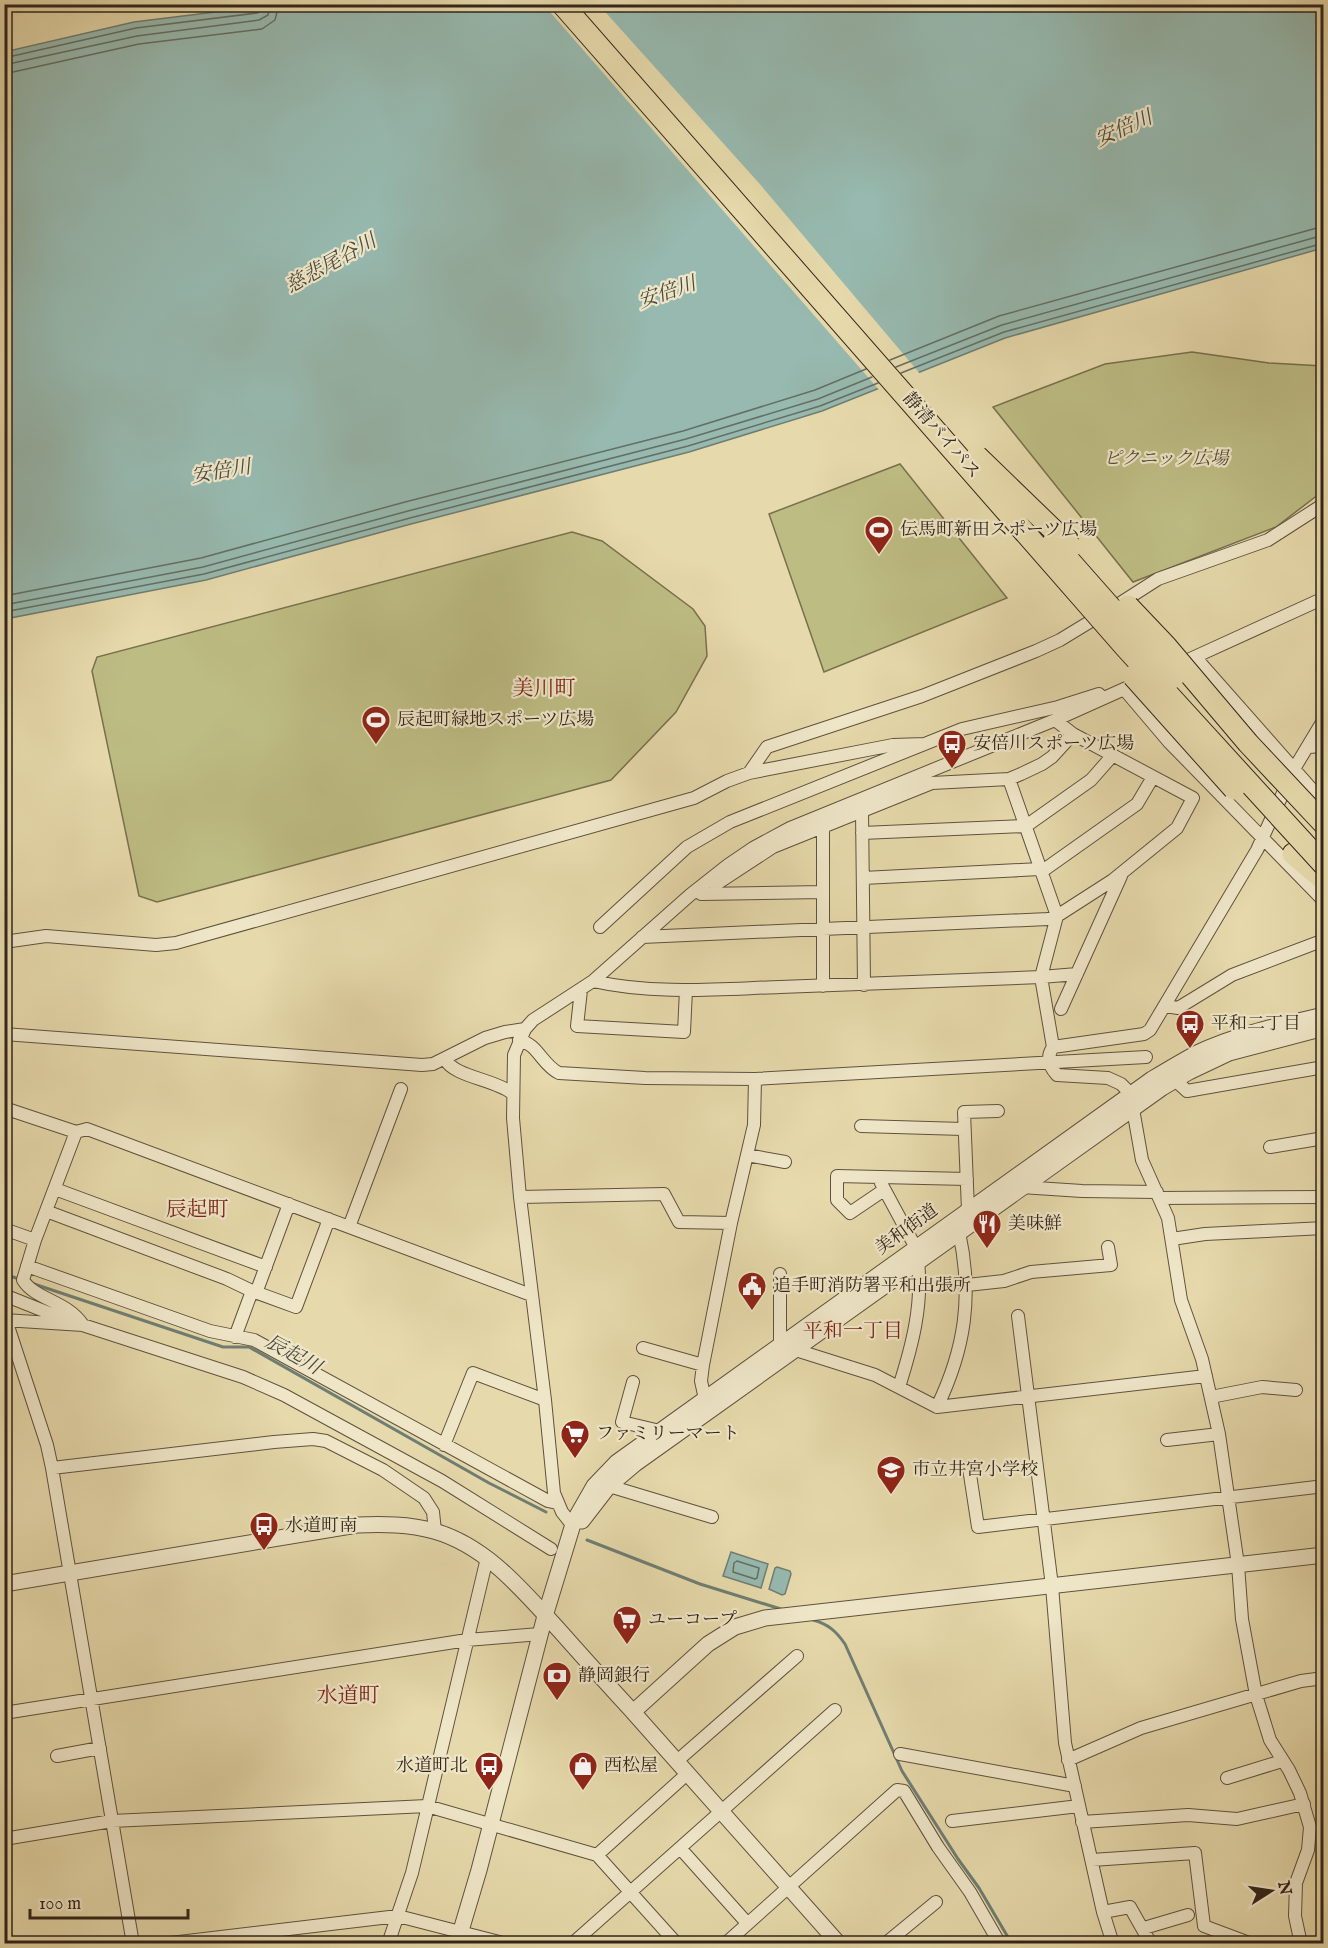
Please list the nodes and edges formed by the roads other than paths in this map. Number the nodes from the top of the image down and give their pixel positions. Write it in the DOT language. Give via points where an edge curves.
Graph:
graph roads {
  1 [pos="562,4"];
  2 [pos="582,4"];
  3 [pos="949,444"];
  4 [pos="977,456"];
  5 [pos="1323,504"];
  6 [pos="1323,598"];
  7 [pos="1195,657"];
  8 [pos="1123,690"];
  9 [pos="1323,719"];
  10 [pos="1055,720"];
  11 [pos="1073,734"];
  12 [pos="924,744"];
  13 [pos="1323,746"];
  14 [pos="1308,747"];
  15 [pos="1113,755"];
  16 [pos="1294,769"];
  17 [pos="749,772"];
  18 [pos="1153,777"];
  19 [pos="1009,779"];
  20 [pos="1323,803"];
  21 [pos="862,811"];
  22 [pos="1323,824"];
  23 [pos="823,826"];
  24 [pos="1026,826"];
  25 [pos="862,833"];
  26 [pos="1263,840"];
  27 [pos="1323,844"];
  28 [pos="1323,865"];
  29 [pos="1041,870"];
  30 [pos="1122,873"];
  31 [pos="863,878"];
  32 [pos="1323,880"];
  33 [pos="823,892"];
  34 [pos="695,895"];
  35 [pos="1323,902"];
  36 [pos="1057,916"];
  37 [pos="864,926"];
  38 [pos="600,927"];
  39 [pos="823,928"];
  40 [pos="642,937"];
  41 [pos="1323,940"];
  42 [pos="4,942"];
  43 [pos="1077,974"];
  44 [pos="1041,977"];
  45 [pos="593,981"];
  46 [pos="864,985"];
  47 [pos="823,986"];
  48 [pos="580,990"];
  49 [pos="686,990"];
  50 [pos="1165,1006"];
  51 [pos="1061,1009"];
  52 [pos="1323,1015"];
  53 [pos="1323,1029"];
  54 [pos="4,1034"];
  55 [pos="522,1035"];
  56 [pos="1053,1047"];
  57 [pos="1146,1057"];
  58 [pos="445,1059"];
  59 [pos="1049,1061"];
  60 [pos="1323,1067"];
  61 [pos="755,1079"];
  62 [pos="1175,1080"];
  63 [pos="401,1089"];
  64 [pos="512,1093"];
  65 [pos="1131,1102"];
  66 [pos="4,1108"];
  67 [pos="998,1111"];
  68 [pos="861,1126"];
  69 [pos="963,1128"];
  70 [pos="76,1132"];
  71 [pos="1323,1138"];
  72 [pos="1270,1147"];
  73 [pos="747,1155"];
  74 [pos="785,1162"];
  75 [pos="878,1177"];
  76 [pos="966,1179"];
  77 [pos="1021,1187"];
  78 [pos="55,1189"];
  79 [pos="884,1190"];
  80 [pos="1158,1195"];
  81 [pos="520,1197"];
  82 [pos="1323,1197"];
  83 [pos="289,1204"];
  84 [pos="968,1210"];
  85 [pos="46,1211"];
  86 [pos="328,1219"];
  87 [pos="731,1223"];
  88 [pos="349,1227"];
  89 [pos="1323,1228"];
  90 [pos="4,1229"];
  91 [pos="959,1232"];
  92 [pos="1172,1239"];
  93 [pos="35,1240"];
  94 [pos="1108,1247"];
  95 [pos="917,1255"];
  96 [pos="27,1266"];
  97 [pos="266,1267"];
  98 [pos="780,1275"];
  99 [pos="967,1285"];
  100 [pos="254,1292"];
  101 [pos="4,1295"];
  102 [pos="531,1295"];
  103 [pos="1018,1316"];
  104 [pos="5,1320"];
  105 [pos="83,1325"];
  106 [pos="235,1336"];
  107 [pos="787,1347"];
  108 [pos="643,1348"];
  109 [pos="703,1365"];
  110 [pos="1206,1376"];
  111 [pos="633,1382"];
  112 [pos="899,1387"];
  113 [pos="1296,1390"];
  114 [pos="1029,1396"];
  115 [pos="1211,1397"];
  116 [pos="705,1399"];
  117 [pos="545,1400"];
  118 [pos="937,1407"];
  119 [pos="660,1431"];
  120 [pos="1219,1434"];
  121 [pos="1167,1440"];
  122 [pos="444,1445"];
  123 [pos="52,1468"];
  124 [pos="969,1468"];
  125 [pos="609,1486"];
  126 [pos="1316,1487"];
  127 [pos="1229,1498"];
  128 [pos="557,1503"];
  129 [pos="712,1516"];
  130 [pos="575,1519"];
  131 [pos="1045,1520"];
  132 [pos="435,1532"];
  133 [pos="567,1546"];
  134 [pos="551,1549"];
  135 [pos="1323,1555"];
  136 [pos="487,1558"];
  137 [pos="1238,1565"];
  138 [pos="70,1573"];
  139 [pos="4,1584"];
  140 [pos="1052,1586"];
  141 [pos="545,1616"];
  142 [pos="540,1634"];
  143 [pos="467,1640"];
  144 [pos="797,1656"];
  145 [pos="1323,1678"];
  146 [pos="1256,1695"];
  147 [pos="92,1698"];
  148 [pos="835,1710"];
  149 [pos="633,1712"];
  150 [pos="4,1713"];
  151 [pos="100,1748"];
  152 [pos="900,1754"];
  153 [pos="57,1756"];
  154 [pos="1068,1760"];
  155 [pos="1282,1761"];
  156 [pos="682,1767"];
  157 [pos="1227,1778"];
  158 [pos="1075,1786"];
  159 [pos="1304,1804"];
  160 [pos="427,1806"];
  161 [pos="1079,1806"];
  162 [pos="721,1811"];
  163 [pos="112,1821"];
  164 [pos="952,1821"];
  165 [pos="1082,1822"];
  166 [pos="490,1825"];
  167 [pos="4,1839"];
  168 [pos="680,1848"];
  169 [pos="597,1856"];
  170 [pos="1092,1860"];
  171 [pos="788,1886"];
  172 [pos="630,1892"];
  173 [pos="936,1902"];
  174 [pos="1103,1912"];
  175 [pos="398,1916"];
  176 [pos="1188,1916"];
  177 [pos="747,1923"];
  178 [pos="1144,1928"];
  179 [pos="459,1938"];
  180 [pos="133,1944"];
  181 [pos="162,1944"];
  182 [pos="388,1944"];
  183 [pos="507,1944"];
  184 [pos="572,1944"];
  185 [pos="677,1944"];
  186 [pos="725,1944"];
  187 [pos="838,1944"];
  188 [pos="885,1944"];
  189 [pos="1000,1944"];
  190 [pos="1113,1944"];
  191 [pos="1151,1944"];
  192 [pos="1251,1944"];
  193 [pos="1301,1944"];
  1 -- 3 [label="highway, 静清バイパス, bridge"];
  2 -- 4 [label="highway, 静清バイパス"];
  3 -- 28 [label="highway, 静清バイパス, bridge" via="1126,648"];
  3 -- 32 [label="highway, bridge" via="1036,561 1126,669 1293,854"];
  4 -- 22 [label="highway, bridge" via="1166,646 1234,728"];
  4 -- 27 [label="highway, 静清バイパス, bridge" via="1228,742"];
  5 -- 17 [label="street" via="1268,540 1158,579 1036,651 922,696 767,747"];
  6 -- 7 [label="street"];
  7 -- 8 [label="street"];
  7 -- 16 [label="street"];
  8 -- 10 [label="street"];
  8 -- 12 [label="street" via="962,729"];
  8 -- 26 [label="street"];
  9 -- 14 [label="street"];
  10 -- 11 [label="street"];
  10 -- 34 [label="street" via="790,828 753,848"];
  11 -- 15 [label="street"];
  11 -- 19 [label="street" via="1052,757"];
  12 -- 17 [label="street"];
  12 -- 38 [label="street" via="706,834 666,864"];
  13 -- 14 [label="street"];
  14 -- 16 [label="street"];
  15 -- 18 [label="street"];
  15 -- 24 [label="street" via="1091,780"];
  16 -- 20 [label="street"];
  16 -- 26 [label="street"];
  17 -- 42 [label="street" via="694,798 176,943 156,945 46,936"];
  18 -- 29 [label="street" via="1137,804"];
  18 -- 30 [label="street" via="1193,798 1178,828"];
  19 -- 21 [label="street" via="932,783"];
  19 -- 24 [label="street"];
  21 -- 23 [label="street"];
  21 -- 25 [label="street"];
  23 -- 33 [label="street"];
  23 -- 34 [label="street" via="765,851"];
  24 -- 25 [label="street"];
  24 -- 29 [label="street"];
  25 -- 31 [label="street"];
  26 -- 35 [label="street"];
  26 -- 50 [label="street"];
  29 -- 31 [label="street"];
  29 -- 36 [label="street"];
  30 -- 36 [label="street"];
  30 -- 43 [label="street"];
  31 -- 37 [label="street"];
  33 -- 34 [label="street"];
  33 -- 39 [label="street"];
  34 -- 40 [label="street"];
  36 -- 37 [label="street" via="1048,920"];
  36 -- 44 [label="street"];
  37 -- 39 [label="street"];
  37 -- 46 [label="street"];
  39 -- 40 [label="street"];
  39 -- 47 [label="street"];
  40 -- 45 [label="street"];
  41 -- 50 [label="street" via="1232,975 1178,1008"];
  43 -- 44 [label="street"];
  43 -- 51 [label="street"];
  44 -- 46 [label="street"];
  44 -- 56 [label="street"];
  45 -- 48 [label="street"];
  45 -- 49 [label="street"];
  46 -- 47 [label="street"];
  47 -- 49 [label="street"];
  48 -- 49 [label="street" via="577,1026 684,1032"];
  48 -- 55 [label="street" via="533,1020"];
  50 -- 56 [label="street" via="1144,1034"];
  52 -- 65 [label="street, 美和街道" via="1225,1041 1198,1053"];
  53 -- 62 [label="street, 美和街道" via="1229,1053"];
  54 -- 58 [label="street" via="422,1065"];
  55 -- 58 [label="street" via="496,1034"];
  55 -- 61 [label="street" via="551,1070 559,1073"];
  55 -- 64 [label="street" via="514,1055"];
  56 -- 59 [label="street"];
  57 -- 59 [label="street"];
  58 -- 64 [label="street" via="453,1068"];
  59 -- 61 [label="street"];
  59 -- 65 [label="street" via="1056,1075 1116,1080"];
  60 -- 62 [label="street" via="1187,1091"];
  61 -- 73 [label="street" via="754,1125"];
  62 -- 65 [label="street, 美和街道"];
  63 -- 88 [label="street"];
  64 -- 81 [label="street"];
  65 -- 77 [label="street, 美和街道"];
  65 -- 80 [label="street" via="1142,1160"];
  65 -- 84 [label="street, 美和街道"];
  66 -- 70 [label="street"];
  67 -- 69 [label="street" via="964,1112"];
  68 -- 69 [label="street"];
  69 -- 76 [label="street"];
  70 -- 78 [label="street"];
  70 -- 83 [label="street" via="87,1129"];
  71 -- 72 [label="street"];
  73 -- 74 [label="street"];
  73 -- 87 [label="street"];
  75 -- 76 [label="street"];
  75 -- 79 [label="street"];
  75 -- 79 [label="street" via="837,1176 837,1200 850,1213"];
  76 -- 84 [label="street"];
  77 -- 80 [label="street"];
  77 -- 91 [label="street, 美和街道"];
  78 -- 85 [label="street"];
  78 -- 97 [label="street"];
  79 -- 95 [label="street"];
  80 -- 82 [label="street"];
  80 -- 92 [label="street"];
  81 -- 87 [label="street" via="664,1194 678,1222"];
  81 -- 102 [label="street"];
  83 -- 86 [label="street"];
  83 -- 97 [label="street"];
  84 -- 95 [label="street, 美和街道"];
  85 -- 93 [label="street"];
  85 -- 100 [label="street"];
  86 -- 88 [label="street"];
  86 -- 100 [label="street" via="296,1308"];
  87 -- 109 [label="street"];
  88 -- 102 [label="street"];
  89 -- 92 [label="street"];
  90 -- 93 [label="street"];
  91 -- 95 [label="street, 美和街道"];
  91 -- 99 [label="street"];
  92 -- 110 [label="street" via="1181,1300"];
  93 -- 96 [label="street"];
  94 -- 99 [label="street" via="1111,1265 1031,1272 1004,1281"];
  95 -- 107 [label="street, 美和街道"];
  95 -- 112 [label="street" via="916,1326"];
  96 -- 105 [label="street" via="23,1280 28,1289 73,1312"];
  96 -- 106 [label="street" via="210,1331"];
  97 -- 100 [label="street"];
  98 -- 107 [label="street"];
  99 -- 118 [label="street" via="958,1354"];
  100 -- 106 [label="street"];
  101 -- 105 [label="street"];
  102 -- 117 [label="street"];
  103 -- 114 [label="street"];
  104 -- 105 [label="street"];
  104 -- 123 [label="street"];
  105 -- 134 [label="street" via="243,1377 284,1395 442,1481"];
  106 -- 122 [label="street" via="265,1345"];
  107 -- 112 [label="street" via="875,1375"];
  107 -- 116 [label="street, 美和街道"];
  107 -- 125 [label="street, 美和街道"];
  108 -- 109 [label="street"];
  109 -- 116 [label="street" via="700,1381"];
  110 -- 114 [label="street"];
  110 -- 115 [label="street"];
  111 -- 119 [label="street" via="622,1422"];
  112 -- 118 [label="street"];
  113 -- 115 [label="street" via="1262,1387"];
  114 -- 118 [label="street"];
  114 -- 131 [label="street"];
  115 -- 120 [label="street"];
  116 -- 119 [label="street, 美和街道"];
  117 -- 122 [label="street" via="473,1373"];
  117 -- 128 [label="street"];
  119 -- 130 [label="street, 美和街道" via="617,1462 594,1486"];
  120 -- 121 [label="street"];
  120 -- 127 [label="street"];
  122 -- 128 [label="street"];
  123 -- 132 [label="street" via="282,1441 326,1441 384,1470 424,1498 433,1512"];
  123 -- 138 [label="street"];
  124 -- 131 [label="street" via="978,1527"];
  125 -- 129 [label="street"];
  125 -- 133 [label="street, 美和街道"];
  126 -- 127 [label="street"];
  127 -- 131 [label="street"];
  127 -- 137 [label="street"];
  128 -- 130 [label="street" via="562,1512"];
  130 -- 133 [label="street, 美和街道"];
  131 -- 140 [label="street"];
  132 -- 136 [label="street" via="467,1544"];
  132 -- 138 [label="street" via="401,1525 357,1526"];
  133 -- 141 [label="street, 美和街道"];
  135 -- 137 [label="street"];
  136 -- 141 [label="street"];
  136 -- 143 [label="street"];
  137 -- 140 [label="street"];
  137 -- 146 [label="street" via="1242,1619"];
  138 -- 139 [label="street"];
  138 -- 147 [label="street"];
  140 -- 149 [label="street" via="754,1621 735,1627 708,1644"];
  140 -- 154 [label="street"];
  141 -- 142 [label="street, 美和街道"];
  141 -- 149 [label="street"];
  142 -- 143 [label="street"];
  142 -- 166 [label="street, 美和街道"];
  143 -- 147 [label="street"];
  143 -- 160 [label="street"];
  144 -- 156 [label="street"];
  145 -- 146 [label="street"];
  146 -- 154 [label="street" via="1135,1730"];
  146 -- 155 [label="street" via="1270,1740"];
  147 -- 150 [label="street"];
  147 -- 151 [label="street"];
  148 -- 162 [label="street"];
  149 -- 156 [label="street"];
  151 -- 153 [label="street"];
  151 -- 163 [label="street"];
  152 -- 158 [label="street"];
  154 -- 158 [label="street"];
  155 -- 157 [label="street"];
  155 -- 159 [label="street"];
  156 -- 162 [label="street"];
  156 -- 169 [label="street"];
  158 -- 161 [label="street"];
  159 -- 165 [label="street" via="1237,1819 1188,1815"];
  159 -- 193 [label="street" via="1310,1837 1296,1883 1295,1916"];
  160 -- 163 [label="street"];
  160 -- 166 [label="street"];
  160 -- 175 [label="street"];
  161 -- 164 [label="street"];
  161 -- 165 [label="street"];
  162 -- 168 [label="street"];
  162 -- 171 [label="street"];
  163 -- 167 [label="street"];
  163 -- 180 [label="street"];
  165 -- 170 [label="street"];
  166 -- 169 [label="street"];
  166 -- 179 [label="street, 美和街道"];
  168 -- 172 [label="street"];
  168 -- 177 [label="street"];
  169 -- 172 [label="street"];
  170 -- 174 [label="street"];
  170 -- 192 [label="street" via="1195,1853 1204,1926"];
  171 -- 177 [label="street"];
  171 -- 187 [label="street"];
  171 -- 189 [label="street" via="897,1790 904,1791"];
  172 -- 184 [label="street"];
  172 -- 185 [label="street"];
  173 -- 188 [label="street"];
  174 -- 178 [label="street" via="1130,1906"];
  174 -- 190 [label="street"];
  175 -- 179 [label="street"];
  175 -- 181 [label="street"];
  175 -- 182 [label="street"];
  176 -- 178 [label="street"];
  177 -- 186 [label="street"];
  178 -- 191 [label="street"];
  179 -- 183 [label="street"];
}
